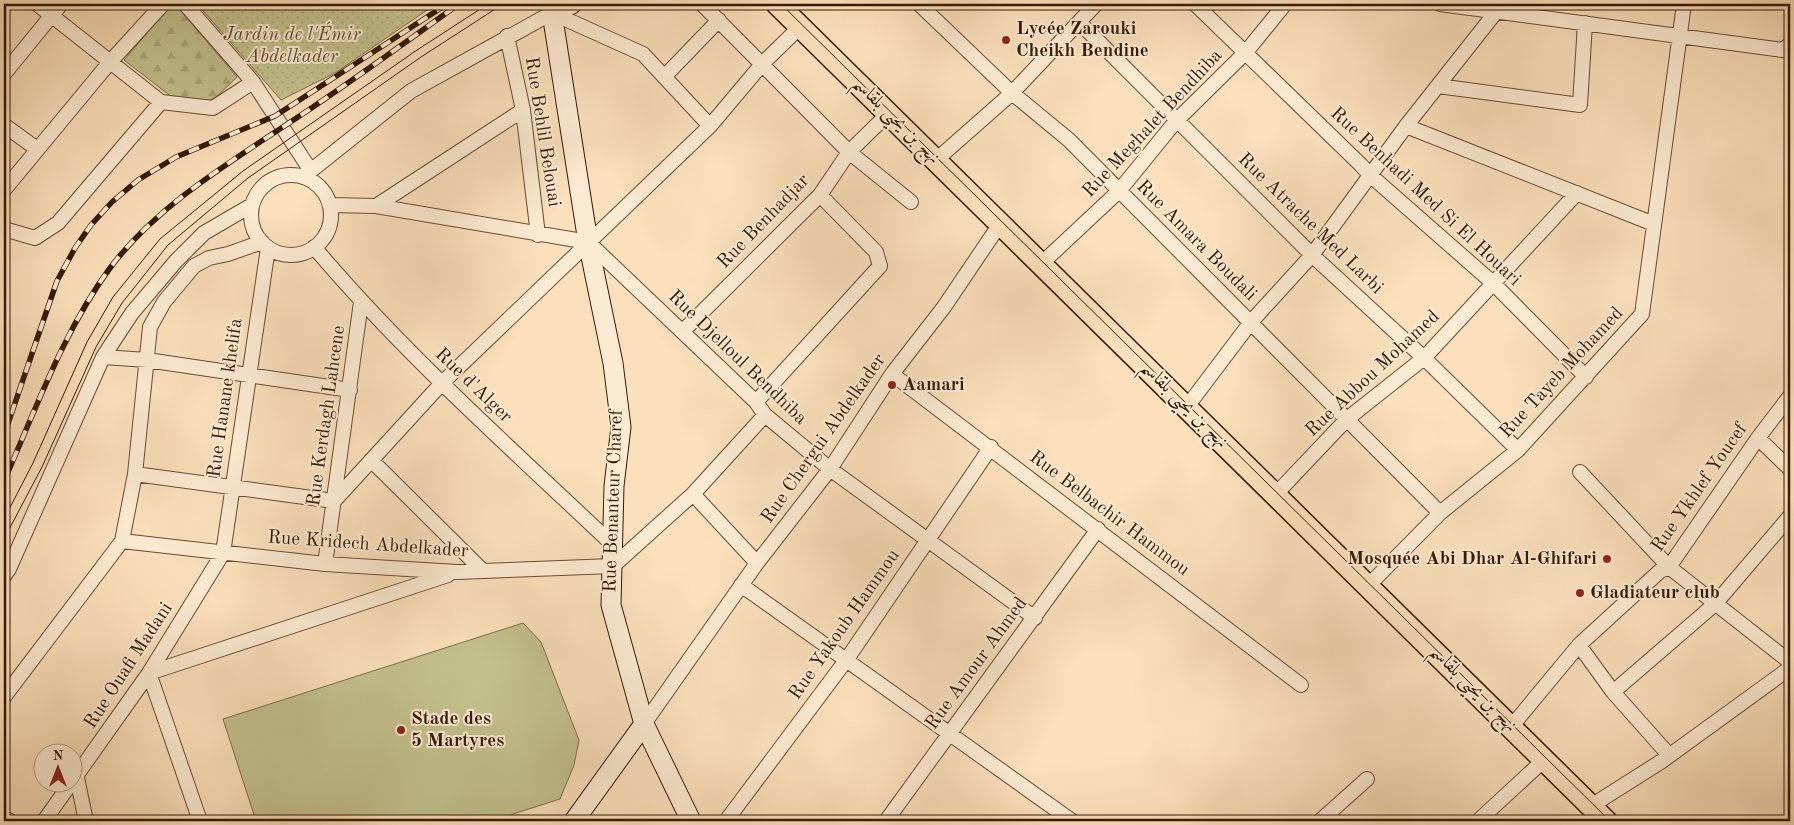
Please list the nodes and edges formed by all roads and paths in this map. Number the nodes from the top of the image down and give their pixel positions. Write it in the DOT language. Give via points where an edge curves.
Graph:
graph roads {
  1 [pos="37,4"];
  2 [pos="61,4"];
  3 [pos="163,4"];
  4 [pos="185,4"];
  5 [pos="572,4"];
  6 [pos="702,4"];
  7 [pos="777,4"];
  8 [pos="919,4"];
  9 [pos="1096,4"];
  10 [pos="1195,4"];
  11 [pos="1286,4"];
  12 [pos="1440,4"];
  13 [pos="1684,4"];
  14 [pos="1496,8"];
  15 [pos="552,13"];
  16 [pos="52,16"];
  17 [pos="719,20"];
  18 [pos="1079,22"];
  19 [pos="1585,23"];
  20 [pos="800,27"];
  21 [pos="1680,35"];
  22 [pos="507,36"];
  23 [pos="1790,44"];
  24 [pos="1246,52"];
  25 [pos="110,62"];
  26 [pos="764,63"];
  27 [pos="4,74"];
  28 [pos="664,77"];
  29 [pos="253,82"];
  30 [pos="1438,86"];
  31 [pos="1012,93"];
  32 [pos="161,102"];
  33 [pos="523,110"];
  34 [pos="888,114"];
  35 [pos="1176,121"];
  36 [pos="4,125"];
  37 [pos="710,126"];
  38 [pos="1406,126"];
  39 [pos="37,149"];
  40 [pos="850,152"];
  41 [pos="936,160"];
  42 [pos="307,174"];
  43 [pos="1370,176"];
  44 [pos="4,190"];
  45 [pos="1119,191"];
  46 [pos="1577,193"];
  47 [pos="820,195"];
  48 [pos="911,202"];
  49 [pos="252,205"];
  50 [pos="330,205"];
  51 [pos="376,206"];
  52 [pos="1000,224"];
  53 [pos="1654,224"];
  54 [pos="4,228"];
  55 [pos="538,234"];
  56 [pos="588,242"];
  57 [pos="265,245"];
  58 [pos="314,247"];
  59 [pos="1312,255"];
  60 [pos="1041,264"];
  61 [pos="1493,284"];
  62 [pos="361,302"];
  63 [pos="1251,322"];
  64 [pos="683,331"];
  65 [pos="103,357"];
  66 [pos="1424,358"];
  67 [pos="147,360"];
  68 [pos="892,374"];
  69 [pos="247,375"];
  70 [pos="1586,377"];
  71 [pos="442,383"];
  72 [pos="350,390"];
  73 [pos="1790,396"];
  74 [pos="756,402"];
  75 [pos="1186,408"];
  76 [pos="765,415"];
  77 [pos="1347,419"];
  78 [pos="1758,438"];
  79 [pos="991,447"];
  80 [pos="1518,450"];
  81 [pos="371,460"];
  82 [pos="830,469"];
  83 [pos="1790,469"];
  84 [pos="1580,472"];
  85 [pos="135,474"];
  86 [pos="232,487"];
  87 [pos="693,494"];
  88 [pos="1275,495"];
  89 [pos="334,501"];
  90 [pos="1440,513"];
  91 [pos="1790,516"];
  92 [pos="1098,529"];
  93 [pos="928,539"];
  94 [pos="122,541"];
  95 [pos="613,545"];
  96 [pos="223,553"];
  97 [pos="757,563"];
  98 [pos="325,564"];
  99 [pos="613,566"];
  100 [pos="1669,567"];
  101 [pos="483,571"];
  102 [pos="457,572"];
  103 [pos="4,576"];
  104 [pos="741,585"];
  105 [pos="1368,586"];
  106 [pos="1715,604"];
  107 [pos="1035,618"];
  108 [pos="1579,645"];
  109 [pos="847,659"];
  110 [pos="1790,662"];
  111 [pos="1790,668"];
  112 [pos="149,673"];
  113 [pos="1301,685"];
  114 [pos="1613,692"];
  115 [pos="4,697"];
  116 [pos="644,724"];
  117 [pos="1511,727"];
  118 [pos="950,734"];
  119 [pos="1669,755"];
  120 [pos="1544,760"];
  121 [pos="82,771"];
  122 [pos="1368,779"];
  123 [pos="66,792"];
  124 [pos="80,792"];
  125 [pos="1599,814"];
  126 [pos="4,818"];
  127 [pos="10,821"];
  128 [pos="44,821"];
  129 [pos="86,821"];
  130 [pos="200,821"];
  131 [pos="574,821"];
  132 [pos="692,821"];
  133 [pos="726,821"];
  134 [pos="886,821"];
  135 [pos="1072,821"];
  136 [pos="1320,821"];
  137 [pos="1478,821"];
  138 [pos="1616,821"];
  1 -- 16 [label="street"];
  2 -- 16 [label="street"];
  3 -- 25 [label="street"];
  4 -- 29 [label="street"];
  5 -- 15 [label="main road"];
  6 -- 17 [label="street"];
  7 -- 20 [label="main road, نهج بن يحيى بلقاسم"];
  8 -- 31 [label="street, Rue Amara Boudali"];
  9 -- 18 [label="street"];
  10 -- 24 [label="street, Rue Benhadi Med Si El Houari"];
  11 -- 24 [label="street, Rue Meghalet Bendhiba"];
  12 -- 14 [label="street"];
  13 -- 21 [label="street, Rue Tayeb Mohamed"];
  14 -- 19 [label="street"];
  14 -- 30 [label="street"];
  15 -- 22 [label="street"];
  15 -- 28 [label="street" via="643,54"];
  15 -- 56 [label="main road, Rue Benanteur Charef"];
  16 -- 25 [label="street"];
  16 -- 27 [label="street"];
  17 -- 26 [label="street"];
  17 -- 28 [label="street"];
  18 -- 31 [label="street"];
  18 -- 35 [label="street, Rue Atrache Med Larbi"];
  19 -- 21 [label="street"];
  19 -- 30 [label="street" via="1580,105"];
  20 -- 26 [label="street"];
  20 -- 34 [label="main road, نهج بن يحيى بلقاسم"];
  21 -- 23 [label="street" via="1783,50"];
  21 -- 53 [label="street, Rue Tayeb Mohamed"];
  22 -- 33 [label="street, Rue Behlil Belouai"];
  22 -- 42 [label="street" via="411,91"];
  24 -- 35 [label="street, Rue Meghalet Bendhiba"];
  24 -- 43 [label="street, Rue Benhadi Med Si El Houari"];
  25 -- 32 [label="street"];
  25 -- 39 [label="street"];
  26 -- 37 [label="street"];
  26 -- 40 [label="street"];
  28 -- 37 [label="street"];
  29 -- 32 [label="street" via="213,108"];
  29 -- 42 [label="street"];
  30 -- 38 [label="street"];
  31 -- 41 [label="street"];
  31 -- 45 [label="street, Rue Amara Boudali" via="1069,140"];
  32 -- 54 [label="street" via="58,223 35,238"];
  33 -- 51 [label="street"];
  33 -- 55 [label="street, Rue Behlil Belouai"];
  34 -- 40 [label="street, Rue Benhadjar"];
  34 -- 41 [label="main road, نهج بن يحيى بلقاسم"];
  35 -- 45 [label="street, Rue Meghalet Bendhiba"];
  35 -- 59 [label="street, Rue Atrache Med Larbi"];
  36 -- 39 [label="street"];
  37 -- 56 [label="street"];
  38 -- 43 [label="street"];
  38 -- 46 [label="street"];
  39 -- 44 [label="street"];
  40 -- 47 [label="street, Rue Benhadjar"];
  40 -- 48 [label="street"];
  41 -- 52 [label="main road, نهج بن يحيى بلقاسم"];
  42 -- 49 [label="street" via="278,177 257,193"];
  42 -- 50 [label="street"];
  43 -- 59 [label="street"];
  43 -- 61 [label="street, Rue Benhadi Med Si El Houari"];
  45 -- 60 [label="street, Rue Meghalet Bendhiba"];
  45 -- 63 [label="street, Rue Amara Boudali"];
  46 -- 53 [label="street"];
  46 -- 61 [label="street, Rue Abbou Mohamed"];
  47 -- 64 [label="street, Rue Benhadjar"];
  47 -- 74 [label="street" via="876,252 880,266"];
  49 -- 57 [label="street" via="254,231"];
  49 -- 65 [label="street" via="204,233 176,261 132,313"];
  50 -- 51 [label="street"];
  50 -- 58 [label="street" via="328,229"];
  51 -- 55 [label="street"];
  52 -- 60 [label="main road, نهج بن يحيى بلقاسم"];
  52 -- 68 [label="street, Rue Chergui Abdelkader" via="944,307"];
  53 -- 70 [label="street, Rue Tayeb Mohamed" via="1642,314"];
  55 -- 56 [label="street"];
  56 -- 64 [label="street, Rue Djelloul Bendhiba"];
  56 -- 71 [label="street"];
  56 -- 95 [label="main road, Rue Benanteur Charef" via="613,363 621,427 614,486"];
  57 -- 58 [label="street" via="291,255"];
  57 -- 67 [label="street" via="209,258 194,266 164,302 150,327"];
  57 -- 69 [label="street, Rue Hanane khelifa"];
  58 -- 62 [label="street, Rue d'Alger"];
  59 -- 63 [label="street"];
  59 -- 66 [label="street, Rue Atrache Med Larbi"];
  60 -- 75 [label="main road, نهج بن يحيى بلقاسم"];
  61 -- 66 [label="street, Rue Abbou Mohamed"];
  61 -- 70 [label="street, Rue Benhadi Med Si El Houari"];
  62 -- 71 [label="street, Rue d'Alger"];
  62 -- 72 [label="street, Rue Kerdagh Lahcene"];
  63 -- 75 [label="street"];
  63 -- 77 [label="street, Rue Amara Boudali"];
  64 -- 74 [label="street, Rue Djelloul Bendhiba"];
  65 -- 67 [label="street"];
  65 -- 103 [label="street" via="10,569"];
  66 -- 77 [label="street, Rue Abbou Mohamed"];
  66 -- 80 [label="street, Rue Atrache Med Larbi"];
  67 -- 69 [label="street"];
  67 -- 85 [label="street"];
  68 -- 79 [label="street, Rue Belbachir Hammou"];
  68 -- 82 [label="street, Rue Chergui Abdelkader"];
  69 -- 72 [label="street"];
  69 -- 86 [label="street, Rue Hanane khelifa"];
  70 -- 80 [label="street, Rue Tayeb Mohamed"];
  71 -- 81 [label="street"];
  71 -- 95 [label="street, Rue d'Alger"];
  72 -- 89 [label="street, Rue Kerdagh Lahcene"];
  73 -- 78 [label="street, Rue Ykhlef Youcef"];
  74 -- 76 [label="street, Rue Djelloul Bendhiba"];
  75 -- 88 [label="main road, نهج بن يحيى بلقاسم"];
  76 -- 82 [label="street, Rue Djelloul Bendhiba"];
  76 -- 87 [label="street"];
  77 -- 88 [label="street, Rue Abbou Mohamed"];
  77 -- 90 [label="street, Rue Amara Boudali"];
  78 -- 83 [label="street"];
  78 -- 100 [label="street, Rue Ykhlef Youcef"];
  79 -- 92 [label="street, Rue Belbachir Hammou"];
  79 -- 93 [label="street, Rue Yakoub Hammou"];
  80 -- 90 [label="street, Rue Tayeb Mohamed"];
  81 -- 89 [label="street"];
  81 -- 101 [label="street"];
  82 -- 93 [label="street, Rue Djelloul Bendhiba"];
  82 -- 97 [label="street, Rue Chergui Abdelkader"];
  84 -- 100 [label="street"];
  85 -- 86 [label="street"];
  85 -- 94 [label="street"];
  86 -- 89 [label="street"];
  86 -- 96 [label="street, Rue Hanane khelifa"];
  87 -- 97 [label="street"];
  87 -- 99 [label="street"];
  88 -- 105 [label="main road, نهج بن يحيى بلقاسم"];
  89 -- 98 [label="street, Rue Kerdagh Lahcene"];
  90 -- 105 [label="street, Rue Tayeb Mohamed"];
  91 -- 106 [label="street"];
  92 -- 107 [label="street, Rue Amour Ahmed"];
  92 -- 113 [label="street, Rue Belbachir Hammou"];
  93 -- 107 [label="street, Rue Djelloul Bendhiba"];
  93 -- 109 [label="street, Rue Yakoub Hammou"];
  94 -- 96 [label="street, Rue Kridech Abdelkader"];
  94 -- 115 [label="street"];
  95 -- 99 [label="main road, Rue Benanteur Charef"];
  96 -- 98 [label="street, Rue Kridech Abdelkader"];
  96 -- 112 [label="street, Rue Ouafi Madani"];
  97 -- 104 [label="street, Rue Chergui Abdelkader"];
  98 -- 102 [label="street, Rue Kridech Abdelkader"];
  99 -- 101 [label="street, Rue Kridech Abdelkader"];
  99 -- 116 [label="main road, Rue Benanteur Charef" via="611,604"];
  100 -- 106 [label="street"];
  100 -- 108 [label="street, Rue Ykhlef Youcef" via="1660,571"];
  101 -- 102 [label="street, Rue Kridech Abdelkader"];
  102 -- 112 [label="street"];
  104 -- 109 [label="street"];
  104 -- 116 [label="street, Rue Chergui Abdelkader"];
  105 -- 117 [label="main road, نهج بن يحيى بلقاسم"];
  106 -- 110 [label="street"];
  106 -- 114 [label="street"];
  107 -- 118 [label="street, Rue Amour Ahmed"];
  108 -- 114 [label="street"];
  108 -- 117 [label="street, Rue Ykhlef Youcef"];
  109 -- 118 [label="street"];
  109 -- 133 [label="street, Rue Yakoub Hammou"];
  111 -- 119 [label="street"];
  112 -- 121 [label="street, Rue Ouafi Madani"];
  112 -- 130 [label="street"];
  114 -- 119 [label="street"];
  116 -- 131 [label="main road"];
  116 -- 132 [label="main road, Rue Benanteur Charef"];
  117 -- 120 [label="main road, نهج بن يحيى بلقاسم"];
  118 -- 134 [label="street, Rue Amour Ahmed"];
  118 -- 135 [label="street"];
  119 -- 125 [label="street"];
  120 -- 125 [label="main road, نهج بن يحيى بلقاسم"];
  120 -- 137 [label="street"];
  122 -- 136 [label="street"];
  123 -- 128 [label="street, Rue Ouafi Madani"];
  124 -- 129 [label="street"];
  125 -- 138 [label="main road, نهج بن يحيى بلقاسم" via="1602,810"];
  126 -- 127 [label="street"];
}
